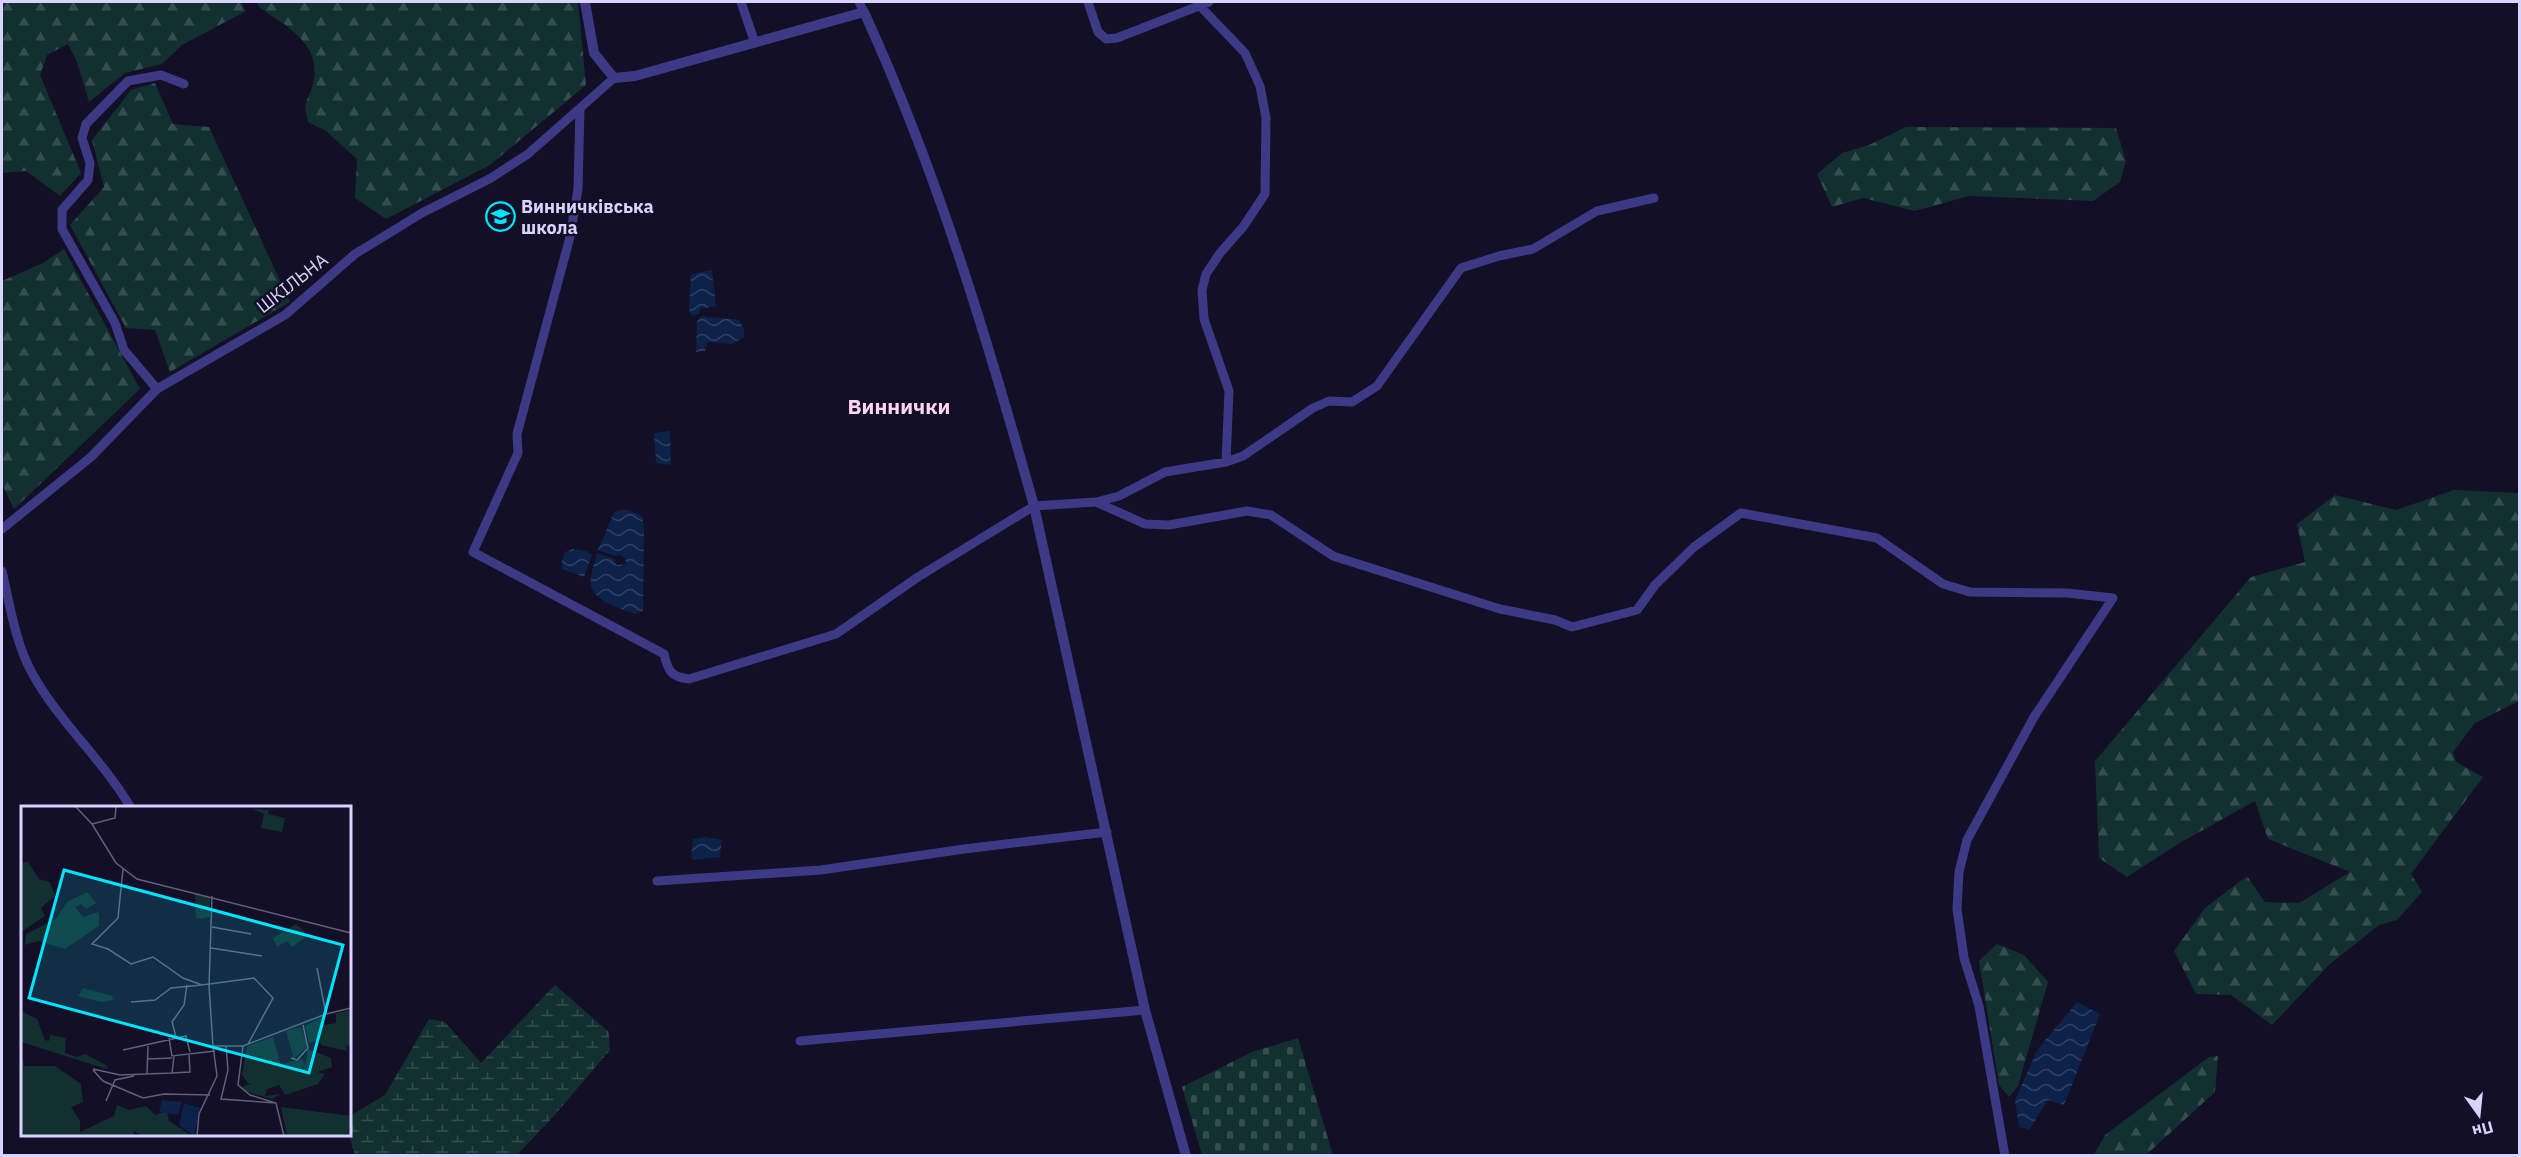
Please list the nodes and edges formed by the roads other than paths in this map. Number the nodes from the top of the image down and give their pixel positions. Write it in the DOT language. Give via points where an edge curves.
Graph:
graph roads {
  1 [pos="585,2"];
  2 [pos="741,2"];
  3 [pos="1088,2"];
  4 [pos="1204,3"];
  5 [pos="862,7"];
  6 [pos="755,43"];
  7 [pos="614,78"];
  8 [pos="184,84"];
  9 [pos="580,108"];
  10 [pos="1654,198"];
  11 [pos="157,389"];
  12 [pos="1226,462"];
  13 [pos="1096,502"];
  14 [pos="1034,506"];
  15 [pos="2,529"];
  16 [pos="2,571"];
  17 [pos="130,806"];
  18 [pos="1107,832"];
  19 [pos="657,881"];
  20 [pos="1145,1010"];
  21 [pos="800,1041"];
  22 [pos="1186,1155"];
  23 [pos="2005,1155"];
  1 -- 7 [label="street" via="594,53"];
  2 -- 6 [label="street"];
  3 -- 4 [label="street" via="1098,32 1106,39"];
  4 -- 12 [label="street" via="1245,53 1260,86 1266,118 1264,194 1215,260 1202,290 1204,319 1229,391"];
  5 -- 6 [label="street"];
  5 -- 14 [label="street" via="932,177 970,286"];
  6 -- 7 [label="street" via="635,76"];
  7 -- 9 [label="street, ШКІЛЬНА"];
  8 -- 11 [label="street" via="161,75 128,81 86,124 82,138 90,163 88,180 62,210 62,229 115,323 124,350"];
  9 -- 11 [label="street, ШКІЛЬНА" via="528,154 355,254 285,315"];
  9 -- 14 [label="street" via="578,189 570,237 517,434 518,453 472,552 664,654 668,670 676,678 689,679 836,634 918,577"];
  10 -- 12 [label="street" via="1597,211 1533,249 1461,268 1377,386 1352,402 1329,401 1313,408 1264,444"];
  11 -- 15 [label="street, ШКІЛЬНА" via="91,457"];
  12 -- 13 [label="street" via="1166,472 1119,496"];
  13 -- 14 [label="street"];
  13 -- 23 [label="street" via="1144,524 1169,525 1247,512 1271,515 1333,556 1500,609 1572,627 1637,610 1655,585 1694,547 1741,513 1877,538 1943,584 1970,592 2067,593 2113,598 2034,717 1966,840 1959,872 1957,909 1964,958 1979,1006"];
  14 -- 18 [label="street"];
  16 -- 17 [label="street" via="22,652 32,673"];
  18 -- 19 [label="street" via="821,870"];
  18 -- 20 [label="street"];
  20 -- 21 [label="street"];
  20 -- 22 [label="street"];
}
